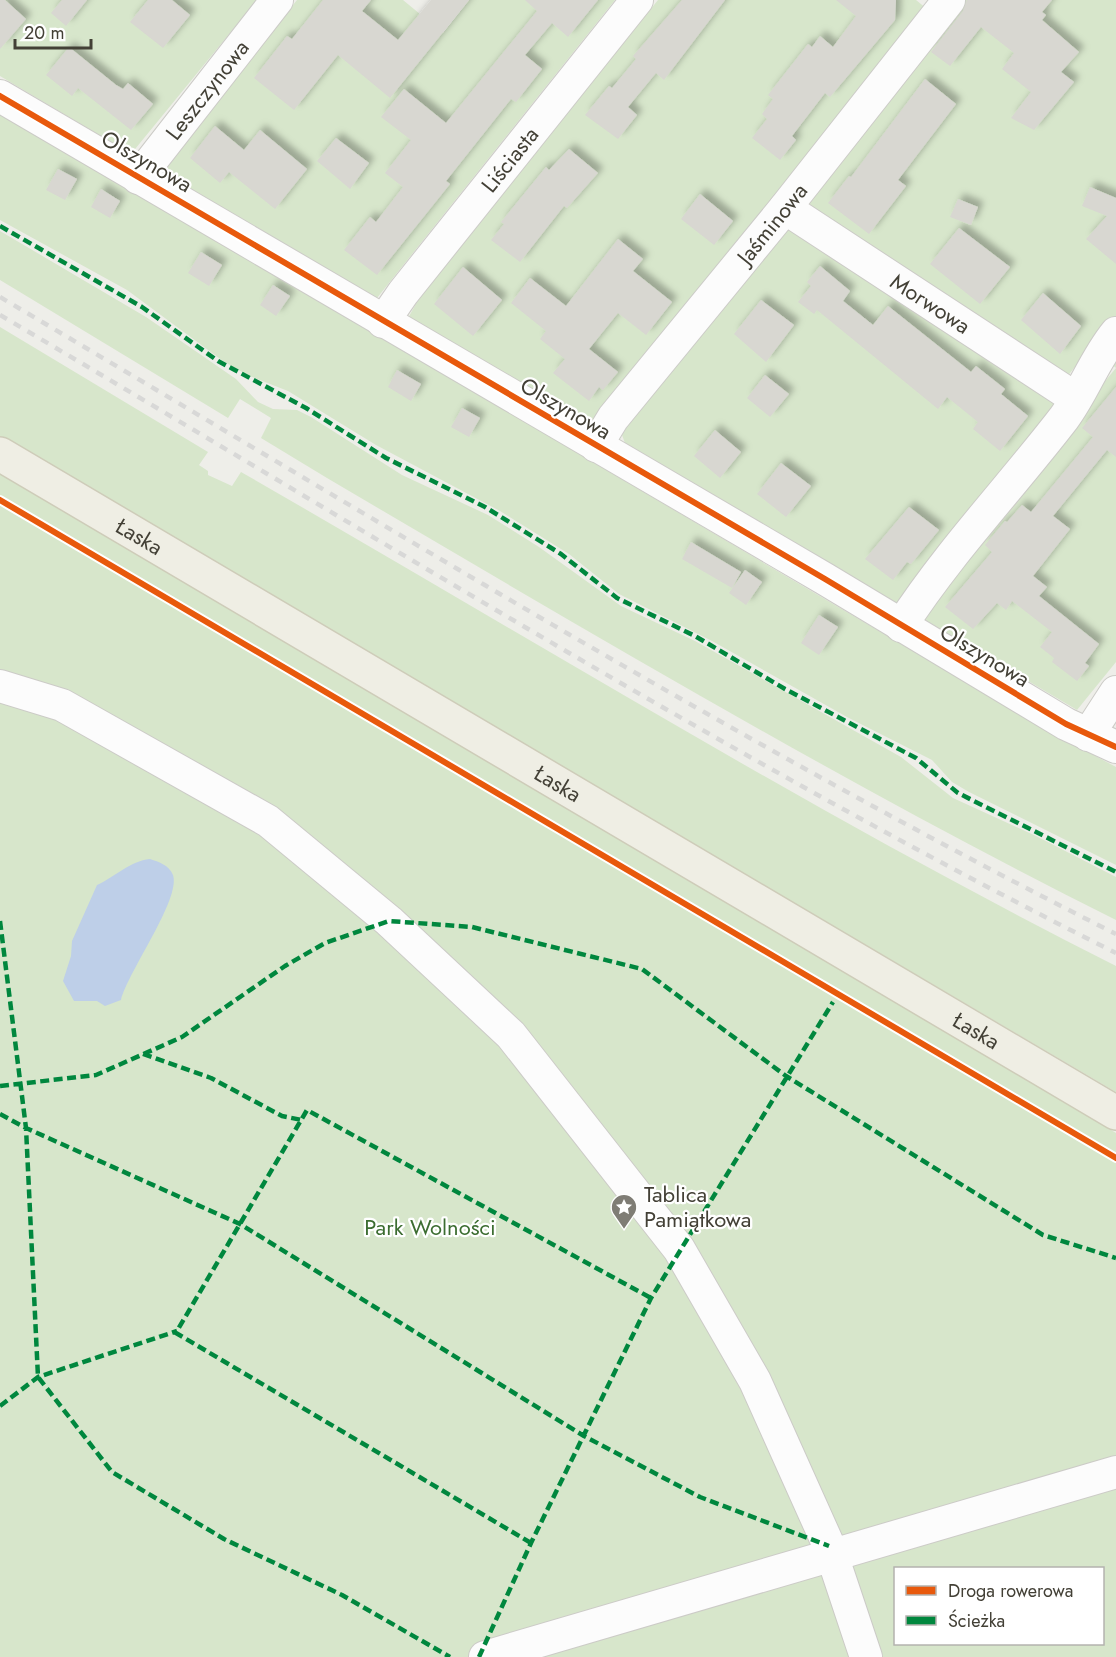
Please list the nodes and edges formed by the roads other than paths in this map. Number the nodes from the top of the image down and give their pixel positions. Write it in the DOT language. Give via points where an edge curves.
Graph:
graph roads {
  1 [pos="277,0"];
  2 [pos="637,0"];
  3 [pos="949,0"];
  4 [pos="0,96"];
  5 [pos="138,178"];
  6 [pos="785,208"];
  7 [pos="383,322"];
  8 [pos="1116,333"];
  9 [pos="1075,398"];
  10 [pos="596,446"];
  11 [pos="0,454"];
  12 [pos="901,626"];
  13 [pos="0,686"];
  14 [pos="1116,692"];
  15 [pos="1088,735"];
  16 [pos="1116,747"];
  17 [pos="1116,1113"];
  18 [pos="1116,1472"];
  19 [pos="832,1555"];
  20 [pos="485,1657"];
  21 [pos="866,1657"];
  1 -- 5 [label="street, Leszczynowa"];
  2 -- 7 [label="street, Liściasta"];
  3 -- 6 [label="street, Jaśminowa"];
  4 -- 5 [label="street, Olszynowa"];
  5 -- 7 [label="street, Olszynowa"];
  6 -- 9 [label="street, Morwowa"];
  6 -- 10 [label="street, Jaśminowa" via="614,418"];
  7 -- 10 [label="street, Olszynowa"];
  8 -- 9 [label="street" via="1099,354"];
  9 -- 12 [label="street" via="1065,416 931,579"];
  10 -- 12 [label="street, Olszynowa"];
  11 -- 17 [label="main road, Łaska"];
  12 -- 15 [label="street, Olszynowa"];
  13 -- 19 [label="street" via="62,705 268,821 389,921 511,1035 679,1249 755,1381"];
  14 -- 15 [label="street"];
  15 -- 16 [label="street, Olszynowa"];
  18 -- 19 [label="street"];
  19 -- 20 [label="street"];
  19 -- 21 [label="street"];
}
